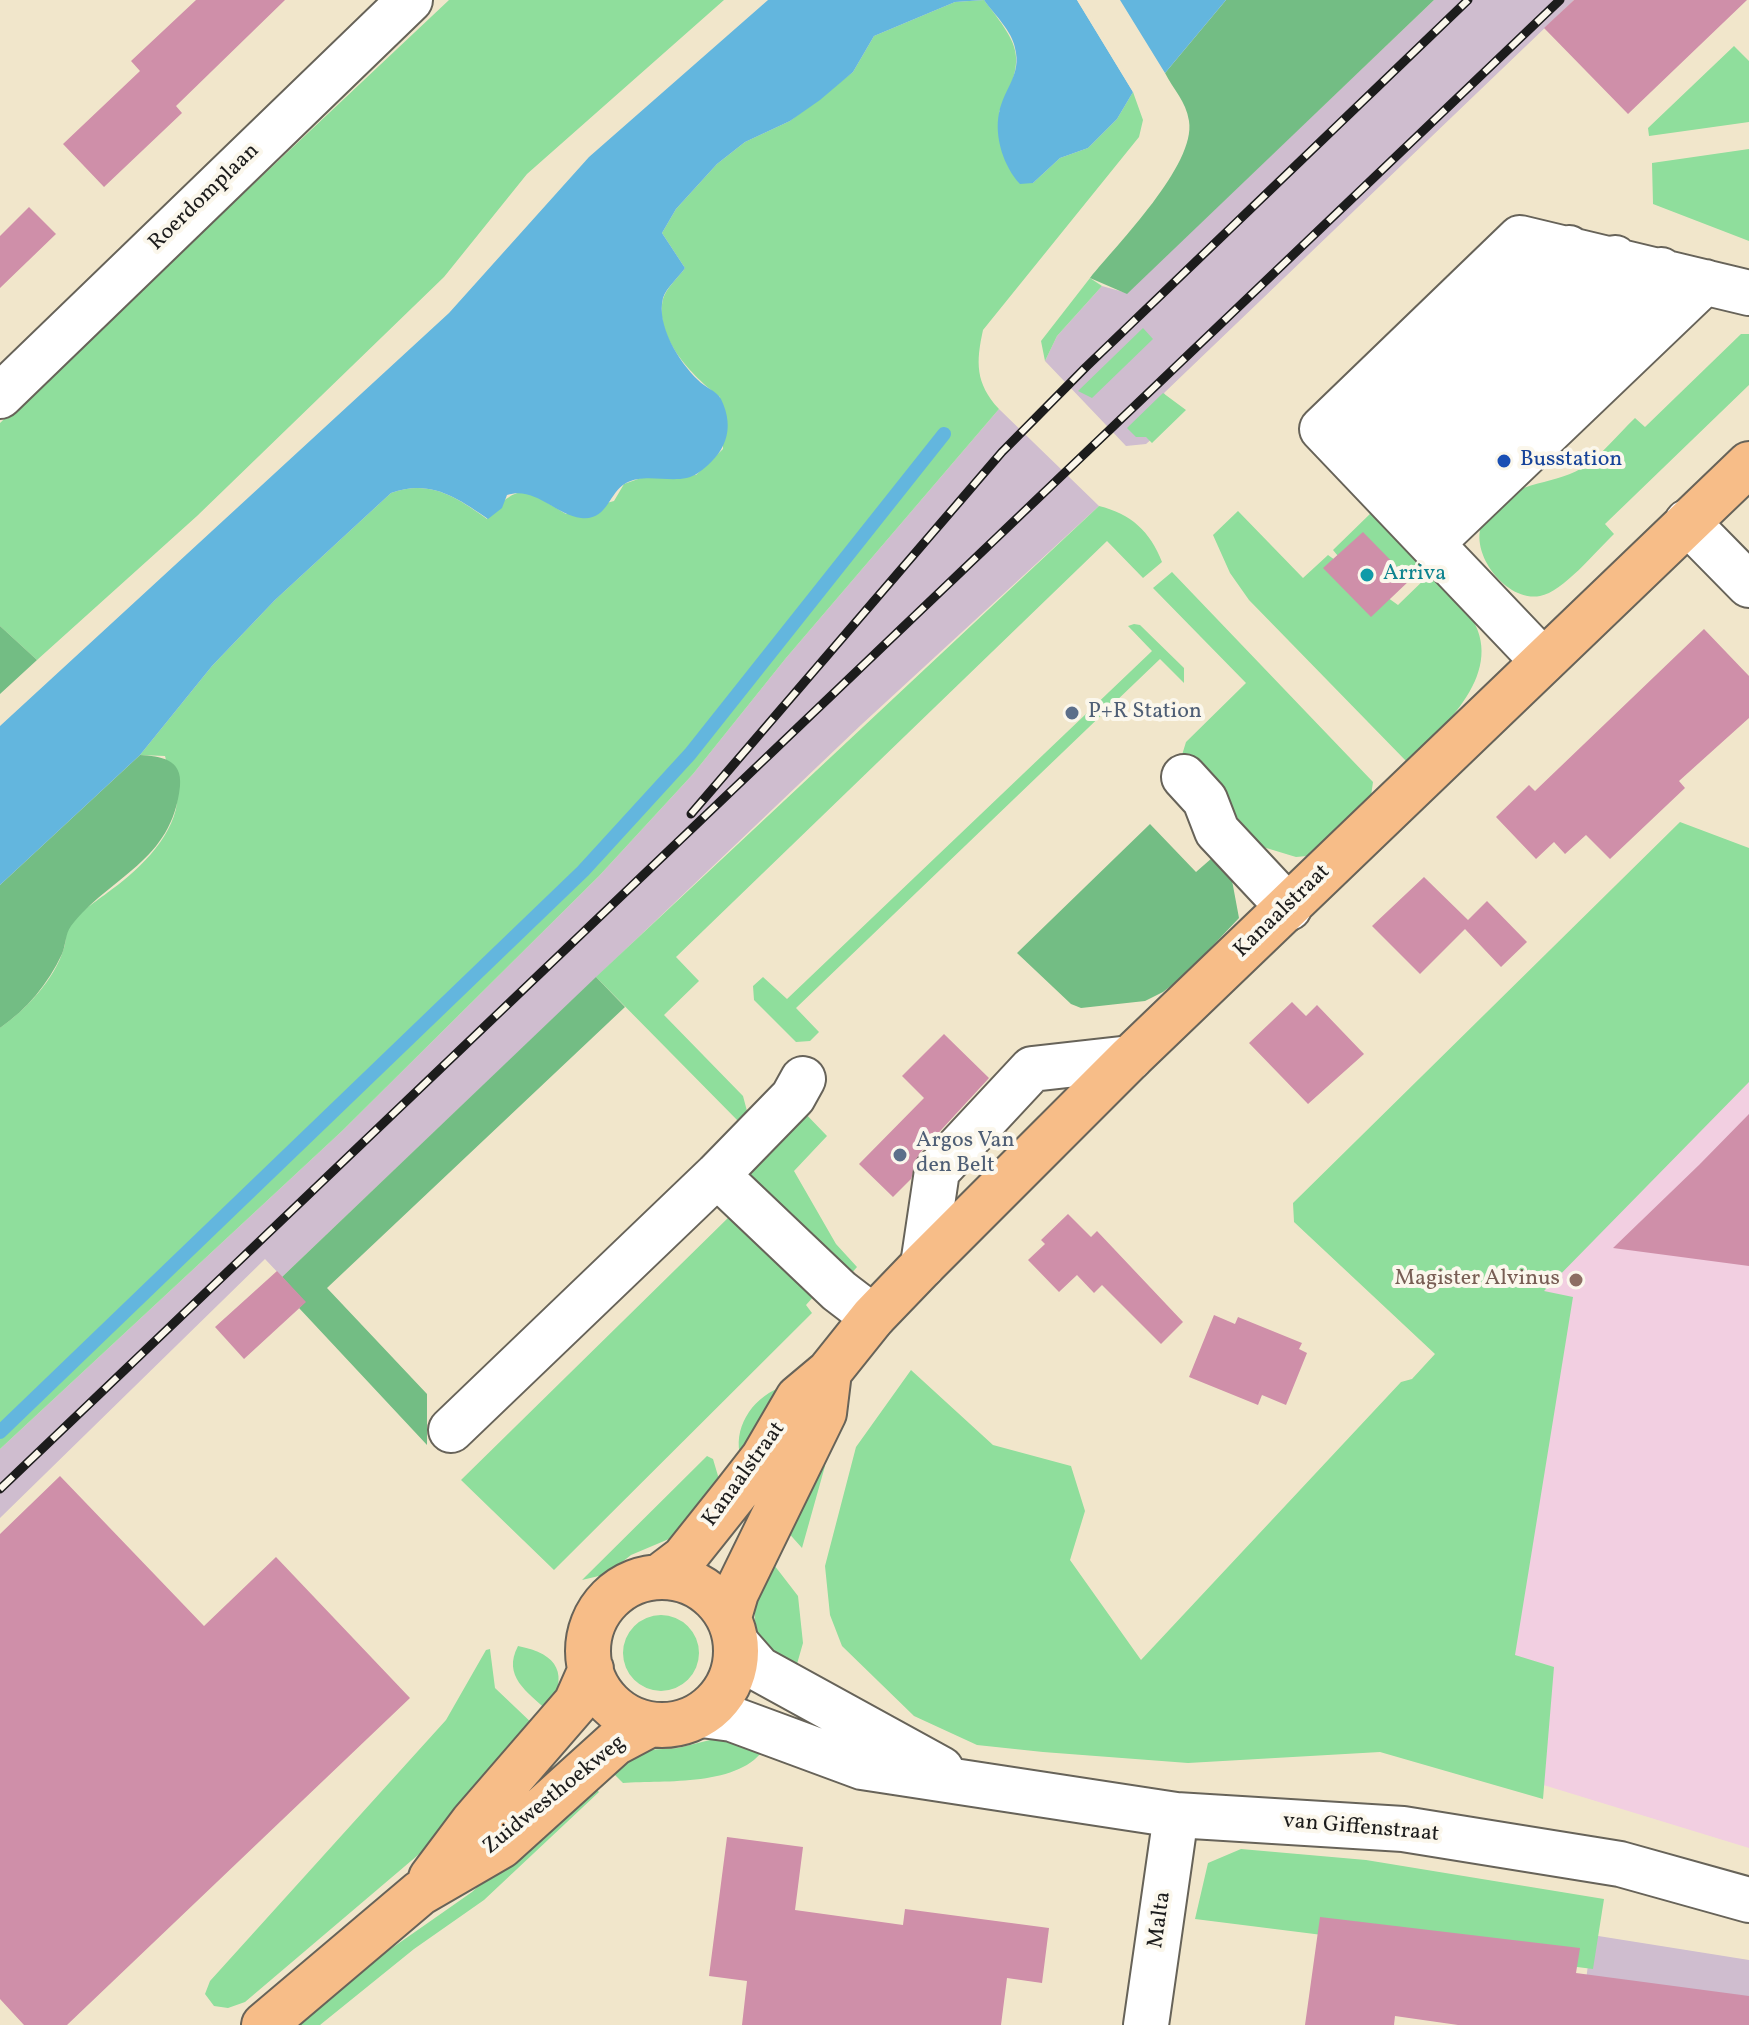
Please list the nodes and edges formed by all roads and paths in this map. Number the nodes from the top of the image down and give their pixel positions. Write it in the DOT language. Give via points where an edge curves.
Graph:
graph roads {
  1 [pos="410,0"];
  2 [pos="1615,258"];
  3 [pos="1661,270"];
  4 [pos="1705,282"];
  5 [pos="1749,293"];
  6 [pos="0,396"];
  7 [pos="1749,464"];
  8 [pos="1391,500"];
  9 [pos="1687,522"];
  10 [pos="1749,585"];
  11 [pos="1543,661"];
  12 [pos="1196,808"];
  13 [pos="1289,908"];
  14 [pos="1130,1058"];
  15 [pos="803,1079"];
  16 [pos="717,1175"];
  17 [pos="923,1265"];
  18 [pos="873,1317"];
  19 [pos="829,1372"];
  20 [pos="451,1430"];
  21 [pos="659,1577"];
  22 [pos="733,1630"];
  23 [pos="591,1669"];
  24 [pos="702,1715"];
  25 [pos="649,1725"];
  26 [pos="967,1783"];
  27 [pos="1176,1815"];
  28 [pos="420,1893"];
  29 [pos="1749,1900"];
  30 [pos="264,2025"];
  31 [pos="1146,2025"];
  1 -- 6 [label="street, Roerdomplaan"];
  2 -- 3 [label="street"];
  2 -- 8 [label="street"];
  2 -- 8 [label="street" via="1520,238 1322,429"];
  3 -- 4 [label="street"];
  3 -- 8 [label="street"];
  4 -- 5 [label="street"];
  4 -- 8 [label="street"];
  7 -- 9 [label="main road, Kanaalstraat"];
  8 -- 11 [label="street"];
  9 -- 10 [label="street"];
  9 -- 11 [label="main road, Kanaalstraat"];
  11 -- 13 [label="main road, Kanaalstraat"];
  12 -- 13 [label="street"];
  13 -- 14 [label="main road, Kanaalstraat"];
  14 -- 17 [label="main road, Kanaalstraat"];
  14 -- 17 [label="street" via="1032,1069 937,1171"];
  15 -- 16 [label="street" via="793,1097"];
  16 -- 18 [label="street"];
  16 -- 20 [label="street"];
  17 -- 18 [label="main road, Kanaalstraat"];
  18 -- 19 [label="main road, Kanaalstraat"];
  19 -- 21 [label="main road, Kanaalstraat" via="798,1398 763,1458 684,1558"];
  19 -- 22 [label="main road, Kanaalstraat" via="824,1413 736,1593"];
  21 -- 22 [label="main road" via="693,1583 712,1596"];
  21 -- 23 [label="main road" via="625,1586 607,1601 594,1621 587,1656"];
  22 -- 24 [label="main road" via="734,1671 722,1696"];
  22 -- 26 [label="street, van Giffenstraat" via="759,1669"];
  23 -- 25 [label="main road" via="598,1690 623,1715"];
  23 -- 28 [label="main road, Zuidwesthoekweg" via="576,1703 473,1822"];
  24 -- 25 [label="main road" via="676,1725"];
  24 -- 26 [label="street, van Giffenstraat" via="732,1719 862,1767"];
  25 -- 28 [label="main road, Zuidwesthoekweg" via="615,1743 501,1846"];
  26 -- 27 [label="street, van Giffenstraat"];
  27 -- 29 [label="street, van Giffenstraat" via="1403,1829 1620,1864"];
  27 -- 31 [label="street, Malta"];
  28 -- 30 [label="main road, Zuidwesthoekweg"];
}
